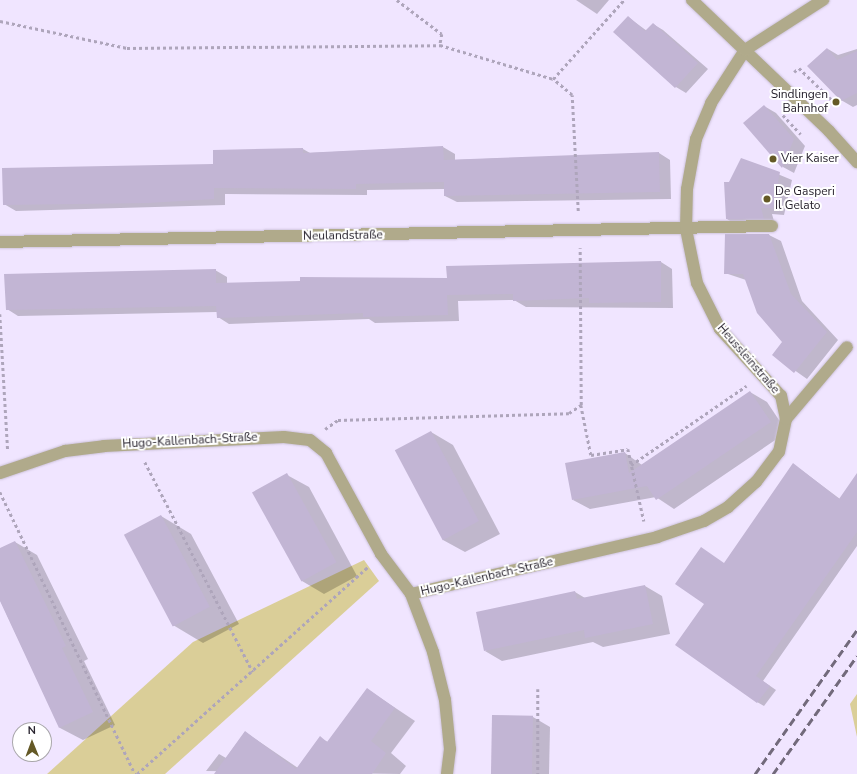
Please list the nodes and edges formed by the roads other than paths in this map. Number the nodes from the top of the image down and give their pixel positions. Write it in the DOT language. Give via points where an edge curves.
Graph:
graph roads {
  1 [pos="692,0"];
  2 [pos="823,0"];
  3 [pos="745,50"];
  4 [pos="857,162"];
  5 [pos="772,226"];
  6 [pos="686,229"];
  7 [pos="0,242"];
  8 [pos="847,347"];
  9 [pos="786,418"];
  10 [pos="0,473"];
  11 [pos="411,594"];
  12 [pos="447,774"];
  1 -- 3 [label="street"];
  2 -- 3 [label="street, Heussleinstraße"];
  3 -- 4 [label="street"];
  3 -- 6 [label="street, Heussleinstraße" via="711,102 696,139 687,189"];
  5 -- 6 [label="street, Neulandstraße"];
  6 -- 7 [label="street, Neulandstraße"];
  6 -- 9 [label="street, Heussleinstraße" via="698,283 720,329 760,376 781,396"];
  8 -- 9 [label="street"];
  9 -- 11 [label="street, Hugo-Kallenbach-Straße" via="779,452 756,482 728,507 704,521 648,540"];
  10 -- 11 [label="street, Hugo-Kallenbach-Straße" via="11,467 65,451 136,443 284,437 310,440 326,453 381,554"];
  11 -- 12 [label="street" via="433,652 445,700 450,748"];
}
